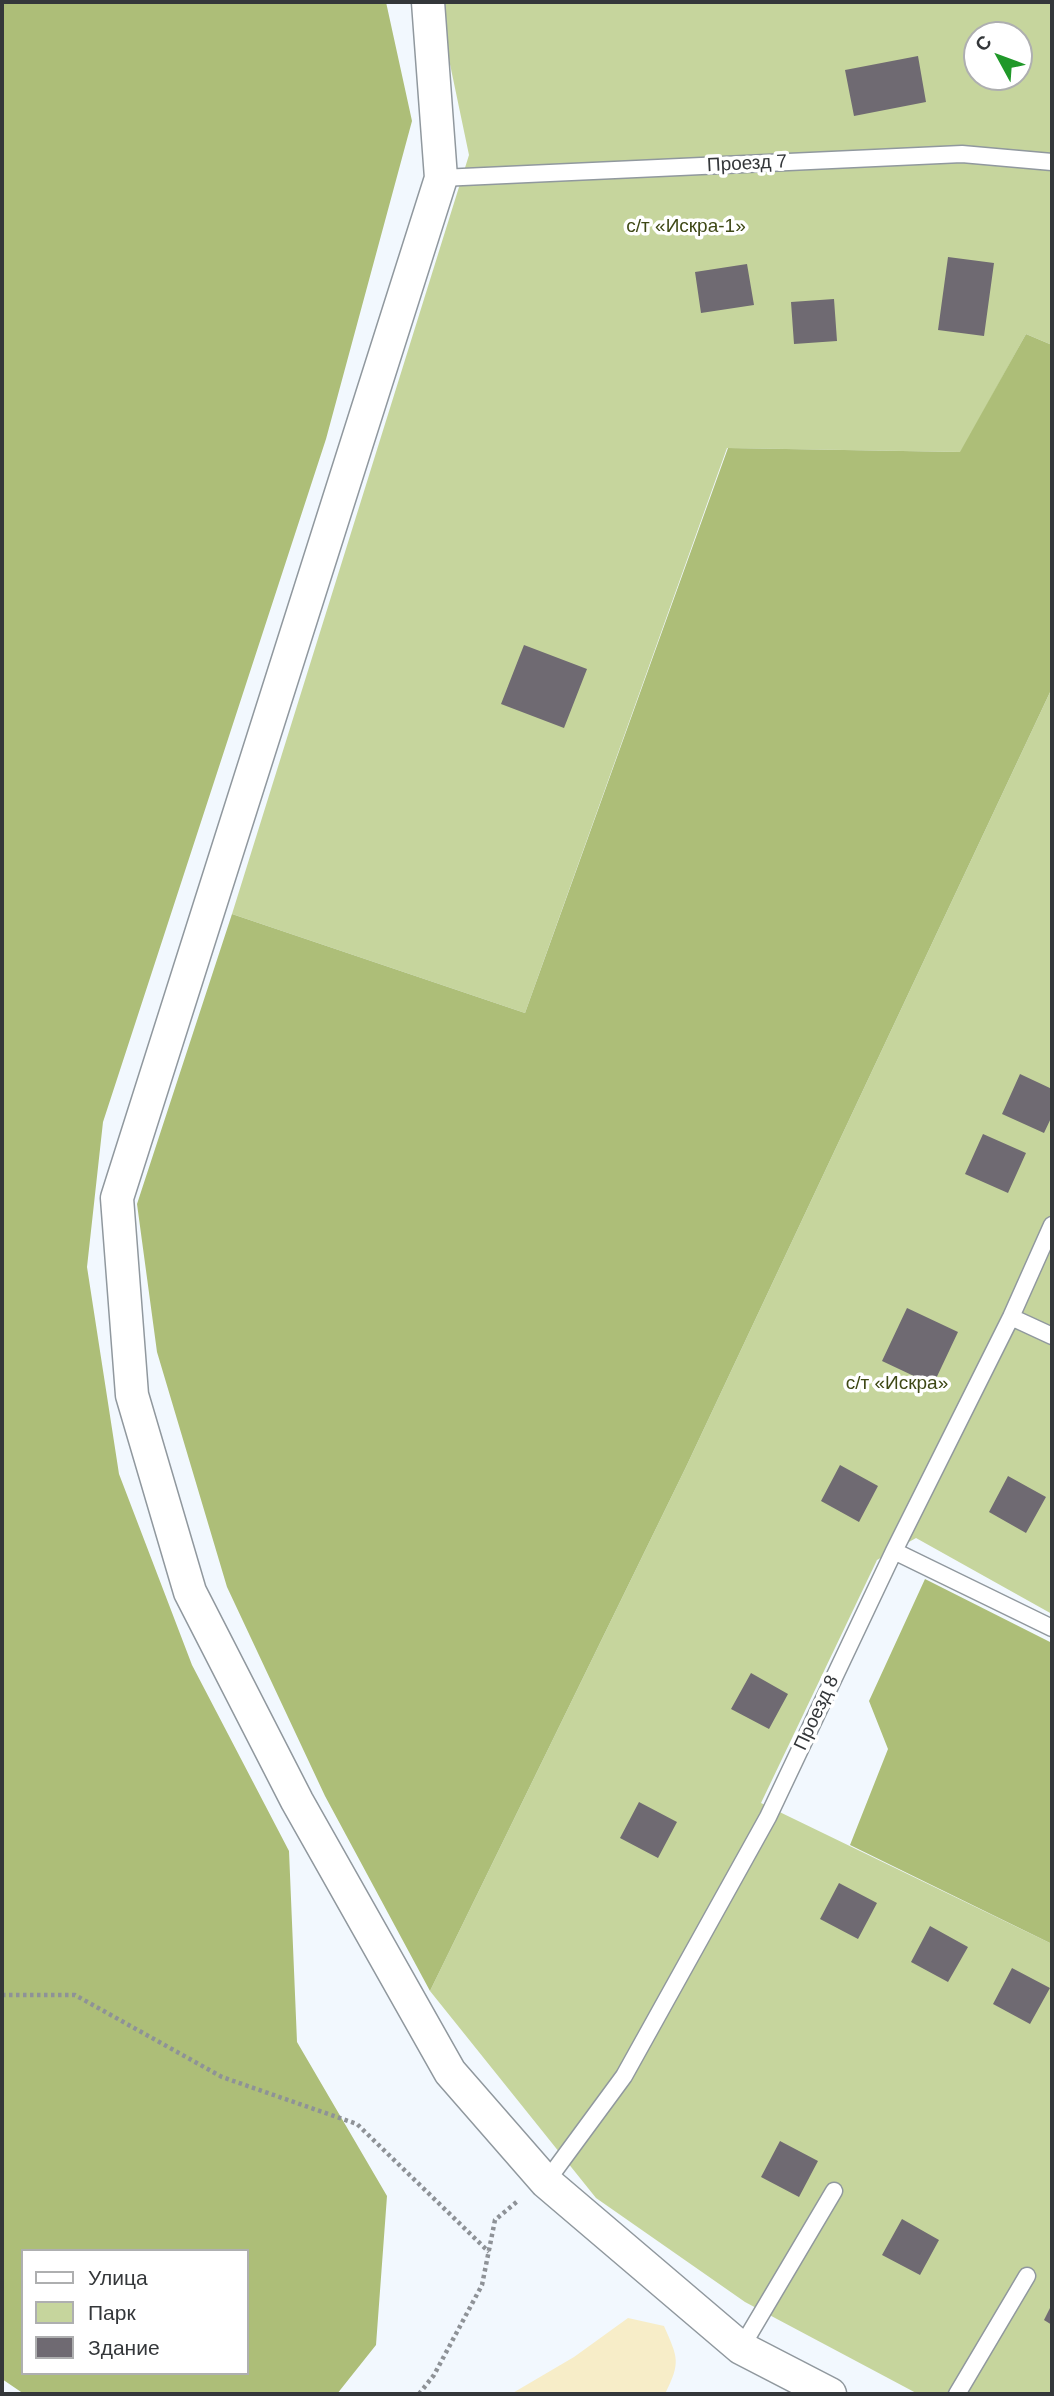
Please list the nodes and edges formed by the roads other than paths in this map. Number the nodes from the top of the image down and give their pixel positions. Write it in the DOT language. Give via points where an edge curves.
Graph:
graph roads {
  1 [pos="428,2"];
  2 [pos="1052,162"];
  3 [pos="442,178"];
  4 [pos="1052,1224"];
  5 [pos="1011,1317"];
  6 [pos="1052,1336"];
  7 [pos="894,1551"];
  8 [pos="1052,1628"];
  9 [pos="546,2182"];
  10 [pos="834,2191"];
  11 [pos="1027,2276"];
  12 [pos="741,2347"];
  13 [pos="830,2394"];
  14 [pos="957,2394"];
  1 -- 3 [label="street"];
  2 -- 3 [label="lane, Проезд 7" via="962,154"];
  3 -- 9 [label="street" via="117,1198 132,1395 190,1592 297,1801 450,2072"];
  4 -- 5 [label="lane, Проезд 8"];
  5 -- 6 [label="lane"];
  5 -- 7 [label="lane, Проезд 8"];
  7 -- 8 [label="lane"];
  7 -- 9 [label="lane, Проезд 8" via="768,1817 624,2076"];
  9 -- 12 [label="street"];
  10 -- 12 [label="lane"];
  11 -- 14 [label="lane"];
  12 -- 13 [label="street"];
}
